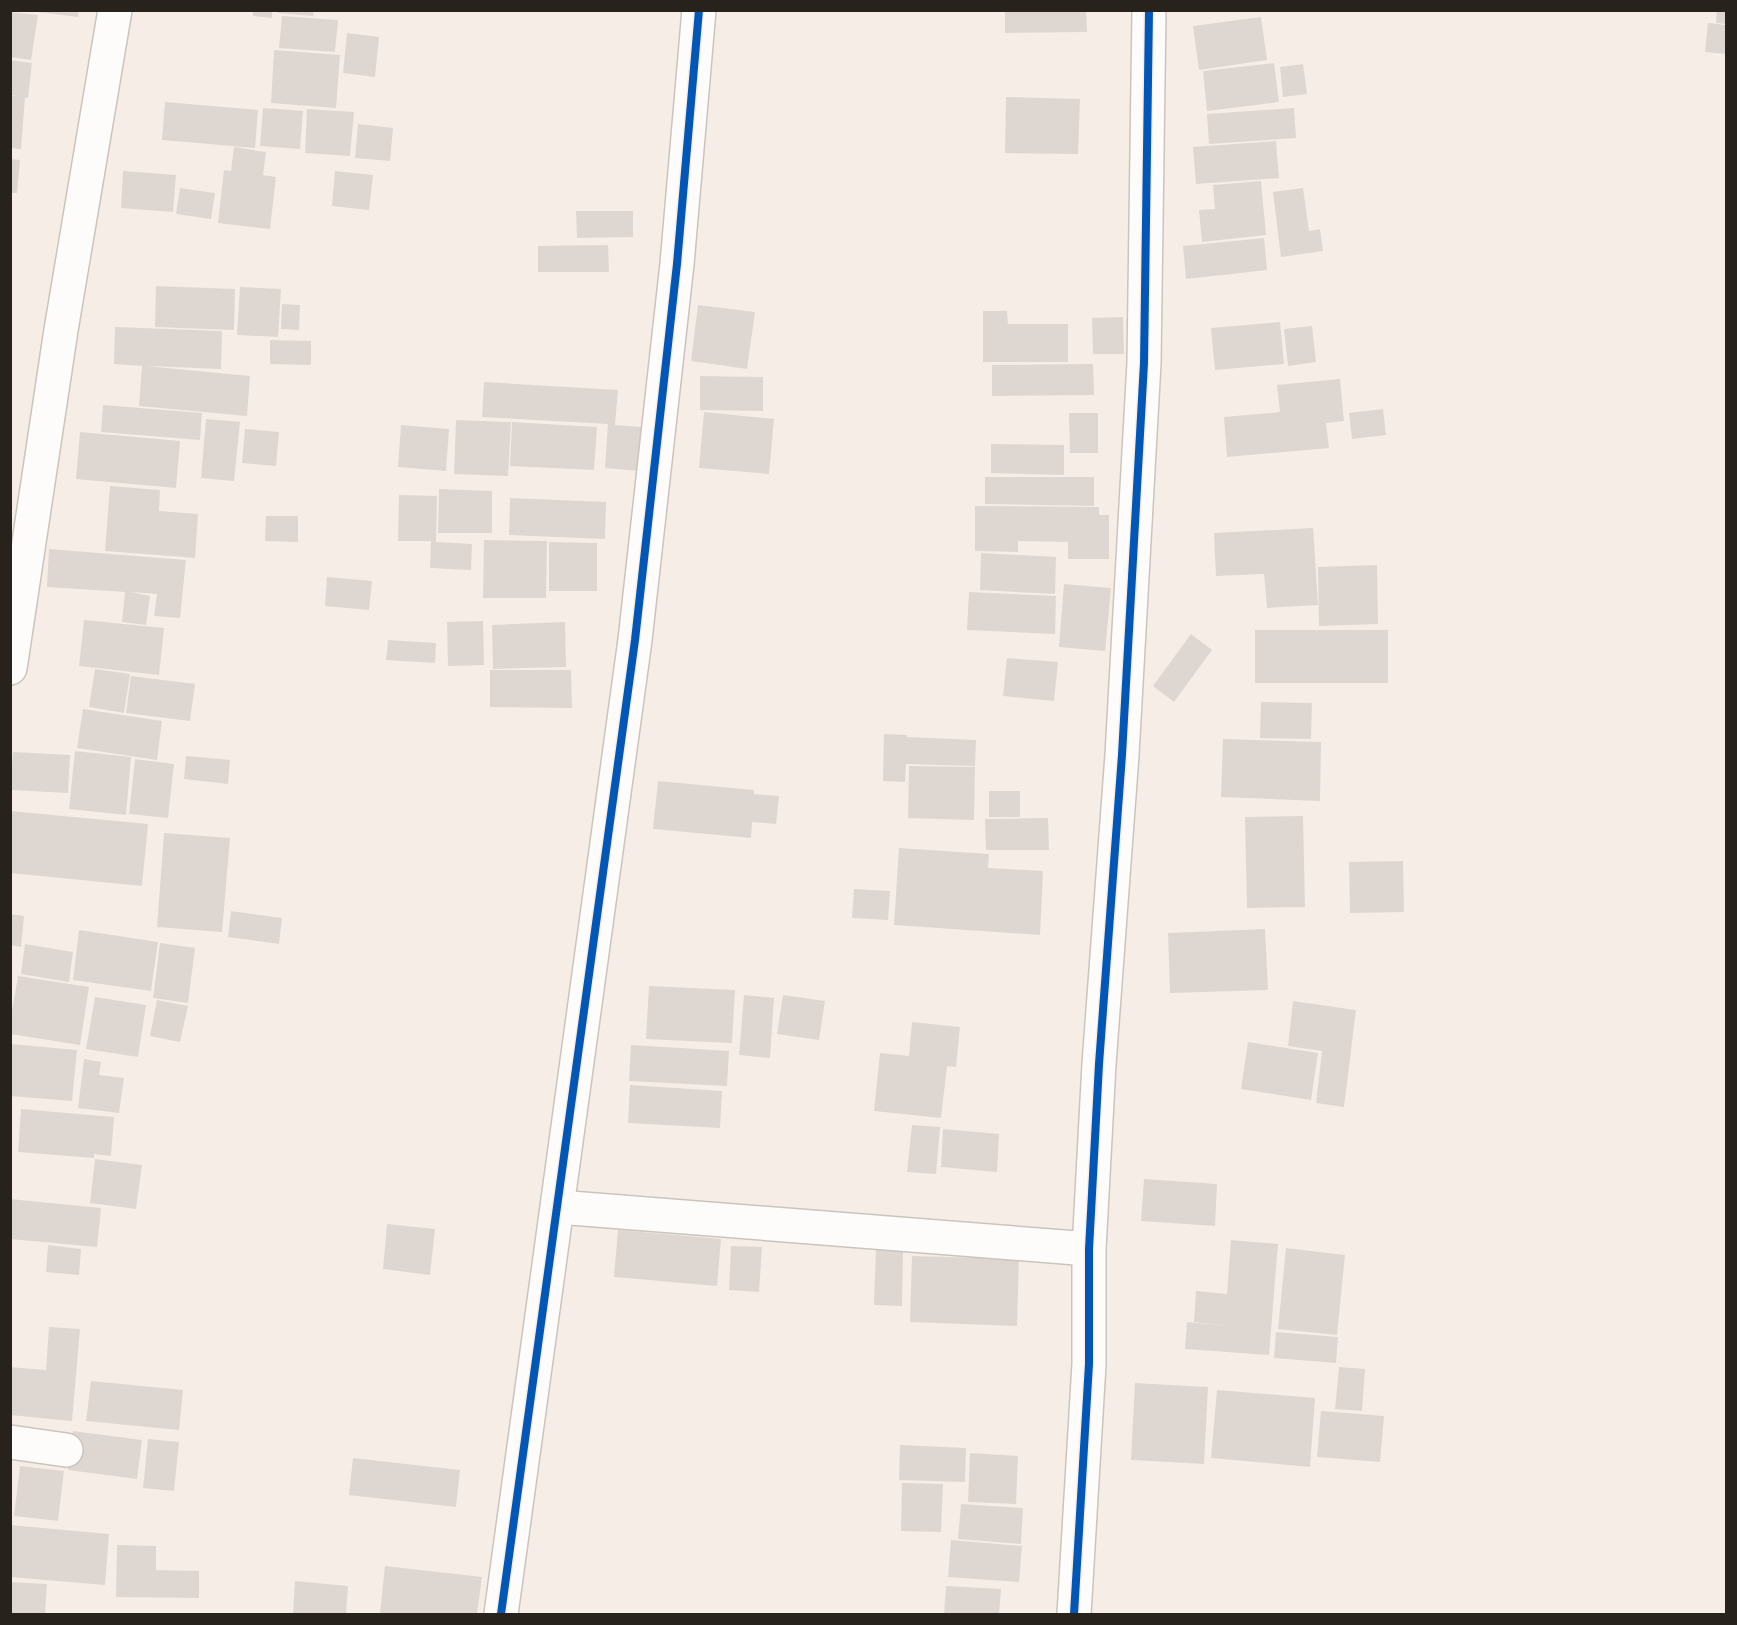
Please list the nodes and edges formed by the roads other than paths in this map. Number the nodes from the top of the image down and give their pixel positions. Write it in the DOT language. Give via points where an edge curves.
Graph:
graph roads {
  1 [pos="115,10"];
  2 [pos="699,10"];
  3 [pos="1149,10"];
  4 [pos="10,668"];
  5 [pos="558,1207"];
  6 [pos="1089,1249"];
  7 [pos="10,1442"];
  8 [pos="66,1450"];
  9 [pos="510,1614"];
  10 [pos="1074,1614"];
  1 -- 4 [label="street"];
  2 -- 5 [label="street" via="677,264 635,640"];
  3 -- 6 [label="street" via="1144,363"];
  5 -- 6 [label="street"];
  5 -- 9 [label="street"];
  6 -- 10 [label="street" via="1089,1364"];
  7 -- 8 [label="street"];
}
